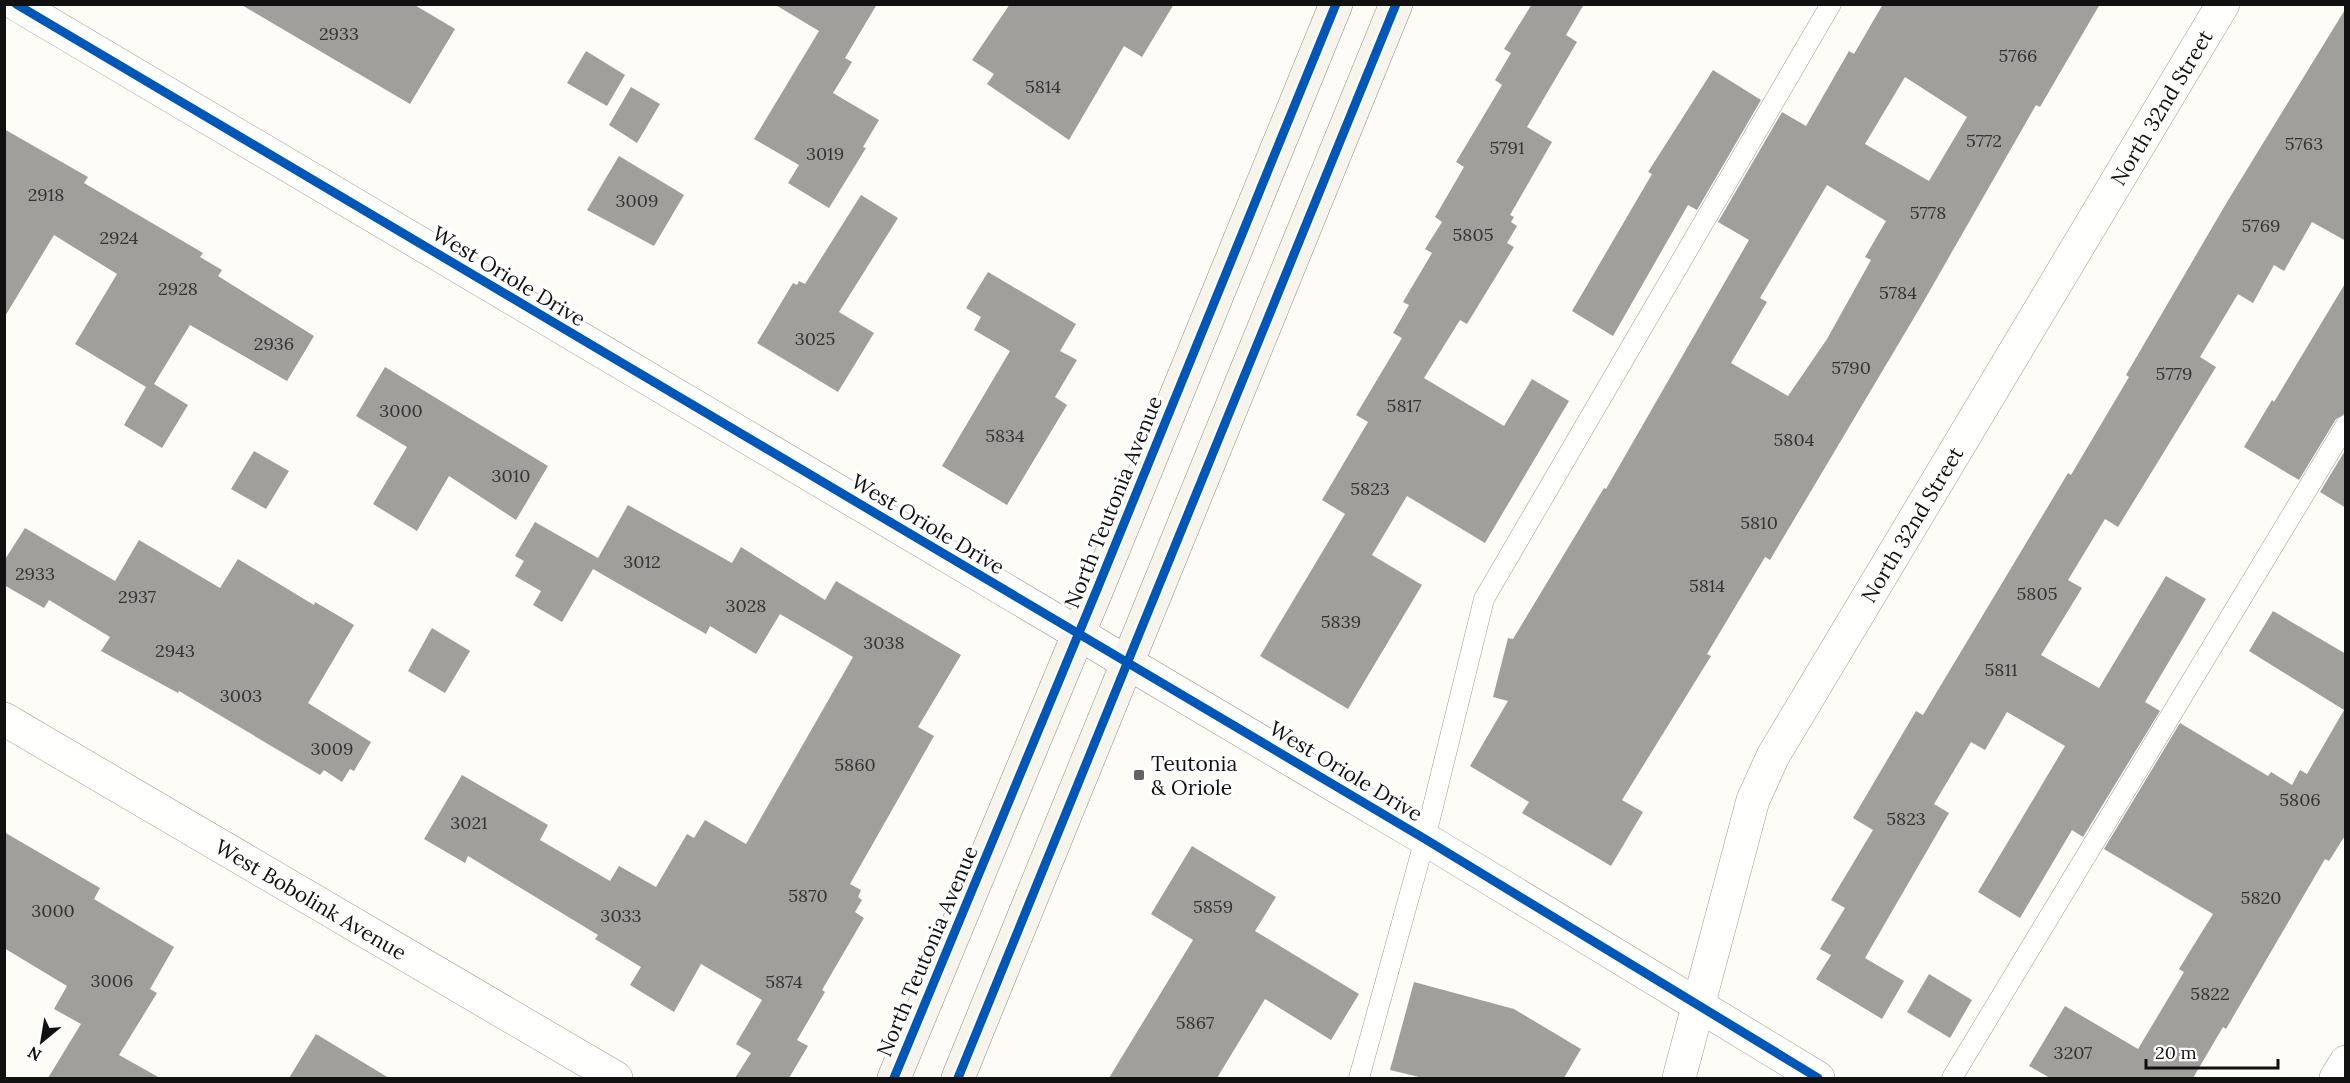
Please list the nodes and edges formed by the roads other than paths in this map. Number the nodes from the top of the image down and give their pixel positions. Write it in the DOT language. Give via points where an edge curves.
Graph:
graph roads {
  1 [pos="16,4"];
  2 [pos="1336,4"];
  3 [pos="1396,4"];
  4 [pos="1831,4"];
  5 [pos="2223,4"];
  6 [pos="2346,425"];
  7 [pos="1078,634"];
  8 [pos="1127,662"];
  9 [pos="4,719"];
  10 [pos="1425,839"];
  11 [pos="1698,1008"];
  12 [pos="2346,1062"];
  13 [pos="616,1078"];
  14 [pos="894,1078"];
  15 [pos="958,1078"];
  16 [pos="1359,1078"];
  17 [pos="1679,1078"];
  18 [pos="1818,1078"];
  19 [pos="1952,1078"];
  20 [pos="2336,1078"];
  1 -- 7 [label="street, West Oriole Drive"];
  2 -- 7 [label="main road, North Teutonia Avenue"];
  3 -- 8 [label="main road"];
  4 -- 10 [label="lane" via="1484,599"];
  5 -- 11 [label="street, North 32nd Street" via="1773,756 1753,800"];
  6 -- 19 [label="lane"];
  7 -- 8 [label="street, West Oriole Drive"];
  7 -- 14 [label="main road, North Teutonia Avenue"];
  8 -- 10 [label="street, West Oriole Drive"];
  8 -- 15 [label="main road"];
  9 -- 13 [label="street, West Bobolink Avenue"];
  10 -- 11 [label="street, West Oriole Drive"];
  10 -- 16 [label="lane"];
  11 -- 17 [label="street, North 32nd Street"];
  11 -- 18 [label="street, West Oriole Drive"];
  12 -- 20 [label="street"];
}
